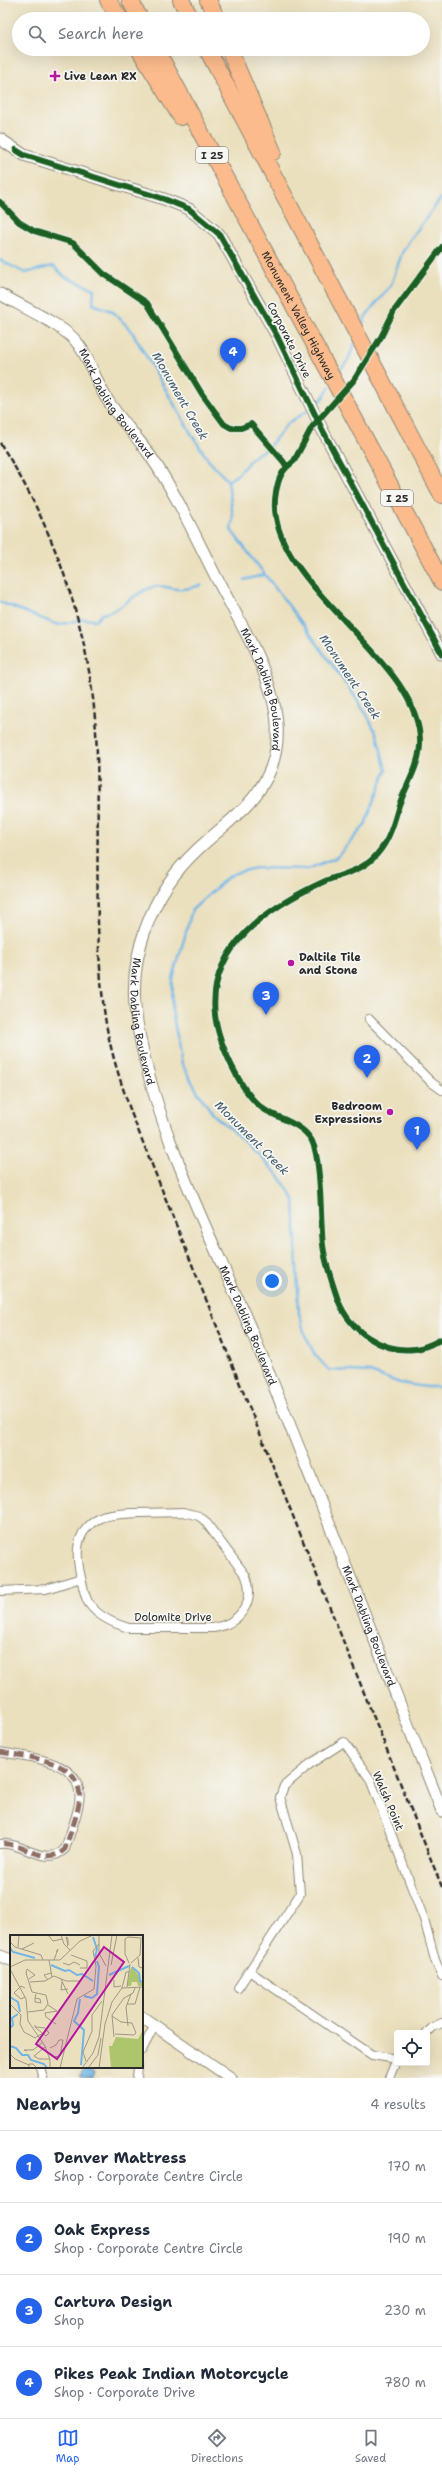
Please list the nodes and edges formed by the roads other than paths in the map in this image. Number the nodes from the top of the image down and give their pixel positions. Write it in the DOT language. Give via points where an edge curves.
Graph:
graph roads {
  1 [pos="108,0"];
  2 [pos="130,0"];
  3 [pos="181,0"];
  4 [pos="208,0"];
  5 [pos="116,12"];
  6 [pos="136,12"];
  7 [pos="187,12"];
  8 [pos="214,12"];
  9 [pos="143,56"];
  10 [pos="160,56"];
  11 [pos="211,56"];
  12 [pos="232,56"];
  13 [pos="0,139"];
  14 [pos="304,232"];
  15 [pos="269,260"];
  16 [pos="0,294"];
  17 [pos="442,495"];
  18 [pos="442,582"];
  19 [pos="442,654"];
  20 [pos="369,1019"];
  21 [pos="442,1090"];
  22 [pos="81,1578"];
  23 [pos="0,1591"];
  24 [pos="0,1752"];
  25 [pos="442,1811"];
  26 [pos="0,1844"];
  27 [pos="0,1956"];
  28 [pos="10,1960"];
  29 [pos="249,1971"];
  30 [pos="442,1976"];
  31 [pos="238,1988"];
  32 [pos="143,2018"];
  33 [pos="442,2023"];
  34 [pos="155,2025"];
  35 [pos="430,2031"];
  36 [pos="143,2048"];
  37 [pos="394,2059"];
  38 [pos="394,2066"];
  39 [pos="40,2068"];
  40 [pos="43,2078"];
  41 [pos="231,2078"];
  42 [pos="389,2078"];
  1 -- 5 [label="highway"];
  2 -- 6 [label="highway"];
  3 -- 7 [label="highway"];
  4 -- 8 [label="highway"];
  9 -- 15 [label="highway" via="226,195"];
  10 -- 15 [label="highway, Monument Valley Highway / I 25"];
  11 -- 14 [label="highway"];
  12 -- 14 [label="highway" via="282,171"];
  13 -- 19 [label="street, Corporate Drive" via="24,155 189,209 206,220 219,234 232,253"];
  14 -- 17 [label="highway"];
  15 -- 18 [label="highway, Monument Valley Highway / I 25"];
  16 -- 25 [label="street, Mark Dabling Boulevard" via="67,333 82,349 104,396 149,454 181,508 257,659 272,696 278,731 276,751 264,784 240,815 195,852 179,869 168,882 149,917 142,939 135,980 136,1019 144,1058 174,1148 254,1337"];
  20 -- 21 [label="street"];
  22 -- 22 [label="street, Dolomite Drive" via="86,1597 96,1612 106,1619 130,1628 225,1626 242,1614 250,1586 246,1576 205,1521 199,1516 183,1512 110,1516 93,1523 85,1532 77,1551 76,1559"];
  22 -- 23 [label="street" via="39,1590"];
  24 -- 26 [label="street" via="56,1763 73,1776 79,1794 79,1807 65,1849 60,1854 53,1857 45,1856"];
  27 -- 28 [label="street"];
  29 -- 30 [label="street, Walsh Point" via="300,1894 297,1854 280,1797 284,1786 310,1764 344,1742 370,1779 424,1919"];
  29 -- 31 [label="street, Walsh Point"];
  29 -- 37 [label="street" via="372,2055"];
  32 -- 34 [label="street"];
  33 -- 35 [label="street"];
  34 -- 36 [label="street"];
  34 -- 41 [label="street"];
  38 -- 42 [label="street"];
  39 -- 40 [label="street"];
}
